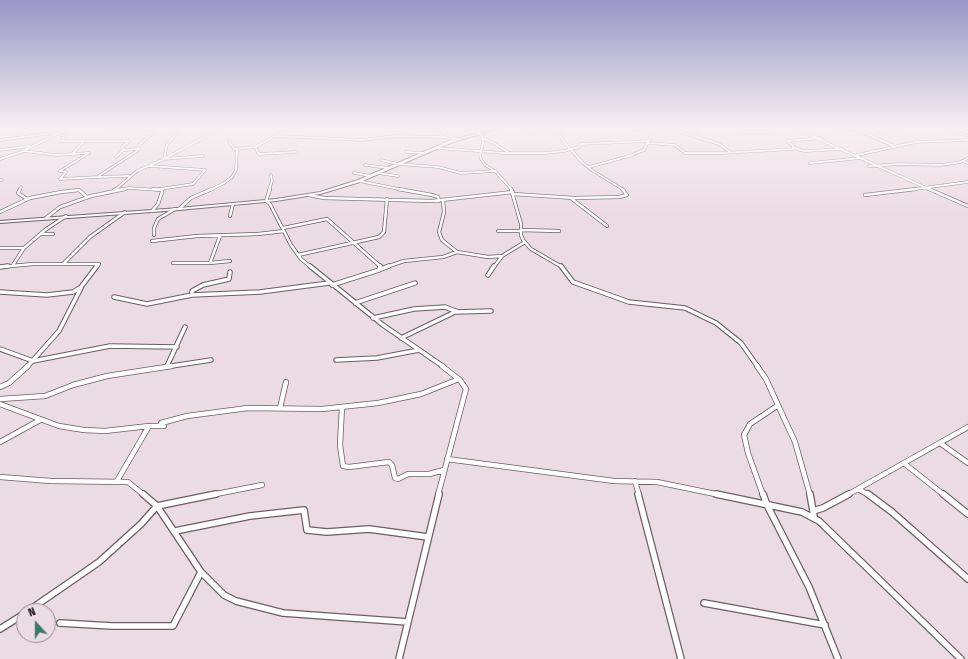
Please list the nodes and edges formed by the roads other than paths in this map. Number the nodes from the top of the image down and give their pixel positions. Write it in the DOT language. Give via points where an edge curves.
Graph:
graph roads {
  1 [pos="78,160"];
  2 [pos="125,160"];
  3 [pos="162,160"];
  4 [pos="236,160"];
  5 [pos="381,160"];
  6 [pos="409,160"];
  7 [pos="481,160"];
  8 [pos="581,160"];
  9 [pos="617,160"];
  10 [pos="838,160"];
  11 [pos="867,160"];
  12 [pos="962,161"];
  13 [pos="810,163"];
  14 [pos="968,163"];
  15 [pos="398,164"];
  16 [pos="365,165"];
  17 [pos="877,165"];
  18 [pos="148,166"];
  19 [pos="869,166"];
  20 [pos="389,168"];
  21 [pos="589,168"];
  22 [pos="494,171"];
  23 [pos="354,173"];
  24 [pos="377,173"];
  25 [pos="271,175"];
  26 [pos="130,176"];
  27 [pos="371,176"];
  28 [pos="398,176"];
  29 [pos="97,177"];
  30 [pos="359,181"];
  31 [pos="968,182"];
  32 [pos="21,187"];
  33 [pos="928,187"];
  34 [pos="160,189"];
  35 [pos="114,190"];
  36 [pos="513,193"];
  37 [pos="309,195"];
  38 [pos="865,195"];
  39 [pos="87,197"];
  40 [pos="571,198"];
  41 [pos="387,199"];
  42 [pos="27,200"];
  43 [pos="443,200"];
  44 [pos="439,201"];
  45 [pos="268,202"];
  46 [pos="233,204"];
  47 [pos="968,206"];
  48 [pos="175,209"];
  49 [pos="179,209"];
  50 [pos="152,211"];
  51 [pos="0,212"];
  52 [pos="125,212"];
  53 [pos="66,216"];
  54 [pos="230,216"];
  55 [pos="46,218"];
  56 [pos="0,222"];
  57 [pos="606,226"];
  58 [pos="284,229"];
  59 [pos="521,230"];
  60 [pos="560,231"];
  61 [pos="498,232"];
  62 [pos="41,234"];
  63 [pos="53,234"];
  64 [pos="154,235"];
  65 [pos="220,236"];
  66 [pos="152,241"];
  67 [pos="525,242"];
  68 [pos="353,243"];
  69 [pos="0,248"];
  70 [pos="24,248"];
  71 [pos="457,252"];
  72 [pos="298,255"];
  73 [pos="502,256"];
  74 [pos="230,261"];
  75 [pos="173,263"];
  76 [pos="210,263"];
  77 [pos="62,264"];
  78 [pos="13,266"];
  79 [pos="0,268"];
  80 [pos="381,269"];
  81 [pos="230,272"];
  82 [pos="488,275"];
  83 [pos="416,283"];
  84 [pos="330,284"];
  85 [pos="80,287"];
  86 [pos="0,292"];
  87 [pos="192,295"];
  88 [pos="114,297"];
  89 [pos="355,303"];
  90 [pos="491,311"];
  91 [pos="458,312"];
  92 [pos="374,318"];
  93 [pos="185,327"];
  94 [pos="401,338"];
  95 [pos="177,348"];
  96 [pos="0,349"];
  97 [pos="419,350"];
  98 [pos="33,360"];
  99 [pos="211,360"];
  100 [pos="336,360"];
  101 [pos="167,366"];
  102 [pos="459,379"];
  103 [pos="286,382"];
  104 [pos="0,387"];
  105 [pos="0,399"];
  106 [pos="0,404"];
  107 [pos="777,406"];
  108 [pos="342,407"];
  109 [pos="280,408"];
  110 [pos="40,420"];
  111 [pos="149,426"];
  112 [pos="968,427"];
  113 [pos="0,442"];
  114 [pos="940,442"];
  115 [pos="447,459"];
  116 [pos="968,463"];
  117 [pos="905,464"];
  118 [pos="444,470"];
  119 [pos="0,478"];
  120 [pos="117,481"];
  121 [pos="635,481"];
  122 [pos="262,486"];
  123 [pos="858,489"];
  124 [pos="767,505"];
  125 [pos="157,506"];
  126 [pos="813,511"];
  127 [pos="968,514"];
  128 [pos="814,517"];
  129 [pos="175,531"];
  130 [pos="428,537"];
  131 [pos="201,572"];
  132 [pos="968,579"];
  133 [pos="40,603"];
  134 [pos="704,603"];
  135 [pos="16,619"];
  136 [pos="408,622"];
  137 [pos="60,623"];
  138 [pos="825,625"];
  139 [pos="0,630"];
  140 [pos="399,659"];
  141 [pos="681,659"];
  142 [pos="838,659"];
  143 [pos="961,659"];
  1 -- 29 [label="street" via="61,170 66,172 60,179"];
  2 -- 29 [label="street"];
  3 -- 18 [label="street"];
  4 -- 49 [label="street" via="236,170 232,177 191,198"];
  5 -- 15 [label="street"];
  6 -- 15 [label="main road"];
  7 -- 22 [label="street"];
  8 -- 21 [label="street"];
  9 -- 21 [label="street"];
  10 -- 13 [label="street"];
  11 -- 17 [label="street"];
  12 -- 14 [label="street"];
  12 -- 17 [label="street" via="941,165"];
  15 -- 20 [label="main road"];
  15 -- 22 [label="street" via="438,167 461,173"];
  16 -- 20 [label="street"];
  17 -- 19 [label="street"];
  17 -- 33 [label="street"];
  18 -- 26 [label="street"];
  18 -- 34 [label="street" via="205,170 193,184"];
  20 -- 24 [label="main road"];
  21 -- 40 [label="street" via="623,189 627,195"];
  22 -- 36 [label="street"];
  23 -- 27 [label="street"];
  24 -- 27 [label="main road"];
  24 -- 28 [label="street"];
  25 -- 45 [label="street"];
  26 -- 29 [label="street"];
  26 -- 35 [label="street"];
  27 -- 30 [label="main road"];
  30 -- 37 [label="main road"];
  30 -- 44 [label="street" via="432,195 438,197"];
  31 -- 33 [label="street"];
  32 -- 42 [label="street" via="19,194"];
  33 -- 38 [label="street"];
  33 -- 47 [label="street"];
  34 -- 35 [label="street"];
  34 -- 50 [label="street" via="162,192 158,204"];
  35 -- 39 [label="street"];
  36 -- 40 [label="street"];
  36 -- 43 [label="street"];
  36 -- 59 [label="street"];
  37 -- 41 [label="street" via="324,198"];
  37 -- 45 [label="main road"];
  39 -- 42 [label="street" via="82,190 76,190"];
  39 -- 55 [label="street" via="60,207"];
  40 -- 57 [label="street"];
  41 -- 44 [label="street"];
  41 -- 68 [label="street" via="384,232 379,238"];
  42 -- 51 [label="street"];
  43 -- 44 [label="street"];
  43 -- 71 [label="street" via="444,212 439,232 442,240"];
  45 -- 46 [label="main road"];
  45 -- 58 [label="street"];
  46 -- 49 [label="main road"];
  46 -- 54 [label="street"];
  48 -- 49 [label="main road"];
  48 -- 50 [label="main road"];
  48 -- 64 [label="street" via="158,219"];
  50 -- 52 [label="main road"];
  52 -- 53 [label="main road"];
  52 -- 77 [label="street" via="90,237"];
  53 -- 55 [label="main road"];
  53 -- 62 [label="street"];
  55 -- 56 [label="main road"];
  58 -- 65 [label="street" via="262,234"];
  58 -- 68 [label="street" via="326,219"];
  58 -- 72 [label="street"];
  59 -- 60 [label="street"];
  59 -- 61 [label="street"];
  59 -- 67 [label="street"];
  62 -- 63 [label="street"];
  62 -- 70 [label="street"];
  65 -- 66 [label="street"];
  65 -- 76 [label="street"];
  67 -- 73 [label="street"];
  67 -- 107 [label="street" via="534,251 561,266 571,281 580,285 629,302 685,308 716,323 735,337 750,355 766,379"];
  68 -- 72 [label="street"];
  68 -- 80 [label="street" via="370,256"];
  69 -- 70 [label="street"];
  70 -- 78 [label="street"];
  71 -- 73 [label="street" via="488,257"];
  71 -- 80 [label="street" via="443,257 404,261"];
  72 -- 84 [label="street"];
  73 -- 82 [label="street"];
  74 -- 76 [label="street"];
  75 -- 76 [label="street"];
  77 -- 78 [label="street"];
  77 -- 85 [label="street" via="99,264"];
  78 -- 79 [label="street"];
  80 -- 84 [label="street"];
  81 -- 87 [label="street" via="229,279 203,285 192,291"];
  83 -- 89 [label="street"];
  84 -- 87 [label="street" via="260,292"];
  84 -- 89 [label="street"];
  85 -- 86 [label="street" via="73,292 59,294"];
  85 -- 98 [label="street" via="59,331"];
  87 -- 88 [label="street" via="147,304"];
  89 -- 92 [label="street"];
  90 -- 91 [label="street"];
  91 -- 92 [label="street" via="445,307 420,308"];
  91 -- 94 [label="street"];
  92 -- 94 [label="street"];
  93 -- 95 [label="street"];
  94 -- 97 [label="street"];
  95 -- 98 [label="street" via="110,346"];
  95 -- 101 [label="street"];
  96 -- 98 [label="street"];
  97 -- 100 [label="street" via="377,358"];
  97 -- 102 [label="street"];
  98 -- 104 [label="street" via="9,383"];
  99 -- 101 [label="street"];
  101 -- 105 [label="street" via="87,381 45,396"];
  102 -- 108 [label="street" via="405,399"];
  102 -- 115 [label="street" via="466,389"];
  103 -- 109 [label="street"];
  106 -- 110 [label="street"];
  107 -- 124 [label="street" via="750,424 744,435"];
  107 -- 126 [label="street" via="795,442"];
  108 -- 109 [label="street" via="308,410"];
  108 -- 118 [label="street" via="342,466 390,462 395,478 398,479 408,474 429,474"];
  109 -- 111 [label="street" via="248,408 192,415 161,423 164,426"];
  110 -- 111 [label="street" via="84,430 105,431"];
  110 -- 113 [label="street"];
  111 -- 120 [label="street"];
  112 -- 114 [label="street"];
  114 -- 116 [label="street"];
  114 -- 117 [label="street"];
  115 -- 118 [label="street"];
  115 -- 121 [label="street"];
  117 -- 123 [label="street"];
  117 -- 127 [label="street"];
  118 -- 130 [label="street"];
  119 -- 120 [label="street"];
  120 -- 125 [label="street" via="128,482"];
  121 -- 124 [label="street" via="657,482"];
  121 -- 141 [label="street"];
  122 -- 125 [label="street"];
  123 -- 126 [label="street"];
  123 -- 132 [label="street" via="872,496 892,512"];
  124 -- 128 [label="street"];
  124 -- 138 [label="street" via="809,587"];
  125 -- 129 [label="street"];
  125 -- 133 [label="street" via="99,562"];
  126 -- 128 [label="street"];
  128 -- 143 [label="street"];
  129 -- 130 [label="street" via="250,516 304,510 307,530 327,532 370,529"];
  129 -- 131 [label="street"];
  130 -- 136 [label="street"];
  131 -- 136 [label="street" via="224,595 264,609"];
  131 -- 137 [label="street" via="173,626"];
  134 -- 138 [label="street"];
  135 -- 139 [label="street"];
  136 -- 140 [label="street"];
  138 -- 142 [label="street"];
}
